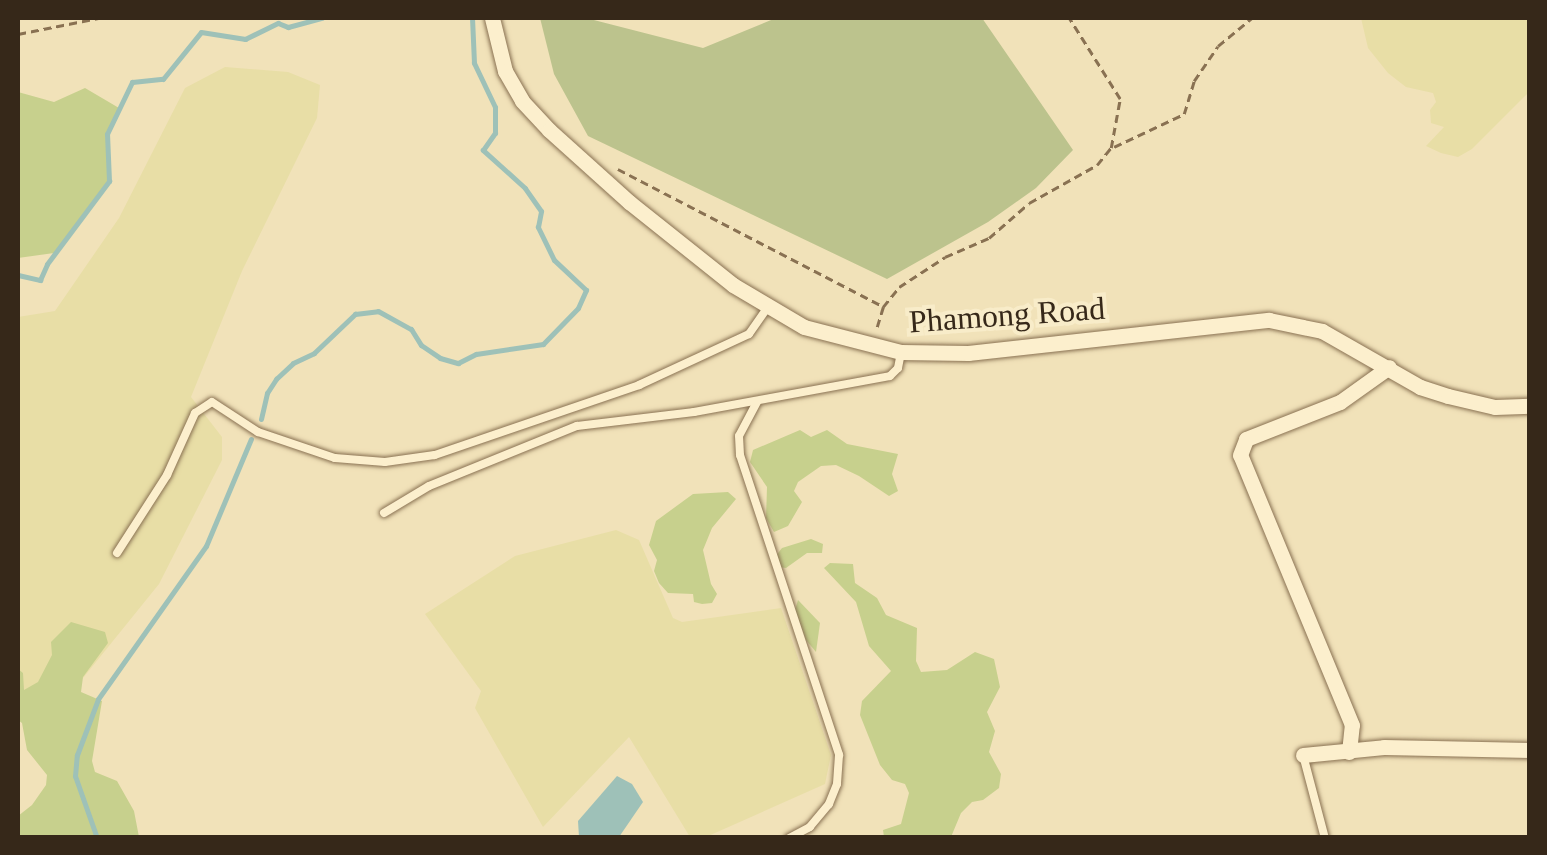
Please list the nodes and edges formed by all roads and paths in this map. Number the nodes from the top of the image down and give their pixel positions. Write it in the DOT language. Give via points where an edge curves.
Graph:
graph roads {
  1 [pos="98,18"];
  2 [pos="492,18"];
  3 [pos="1069,18"];
  4 [pos="1252,18"];
  5 [pos="18,34"];
  6 [pos="1111,148"];
  7 [pos="610,165"];
  8 [pos="883,307"];
  9 [pos="767,308"];
  10 [pos="871,346"];
  11 [pos="901,352"];
  12 [pos="1389,367"];
  13 [pos="757,402"];
  14 [pos="1530,406"];
  15 [pos="384,513"];
  16 [pos="117,553"];
  17 [pos="1530,750"];
  18 [pos="1349,752"];
  19 [pos="1303,754"];
  20 [pos="789,838"];
  21 [pos="1325,838"];
  1 -- 5 [label="path"];
  2 -- 9 [label="street, Phamong Road" via="505,71 549,130 629,202"];
  3 -- 6 [label="path" via="1120,99"];
  4 -- 6 [label="path" via="1210,58 1184,114"];
  6 -- 8 [label="path" via="1098,165 1030,203 990,238 899,287"];
  7 -- 8 [label="path"];
  8 -- 10 [label="path"];
  9 -- 10 [label="street, Phamong Road" via="804,327"];
  9 -- 16 [label="lane" via="749,334 639,385 435,455 385,462 335,458 258,432 212,402 195,413 167,475"];
  10 -- 11 [label="street, Phamong Road"];
  11 -- 12 [label="street, Phamong Road" via="1024,348 1270,320 1322,331"];
  11 -- 13 [label="lane" via="890,376"];
  12 -- 14 [label="street, Phamong Road" via="1420,387 1470,403"];
  12 -- 18 [label="street" via="1340,402 1246,439 1240,456 1352,725"];
  13 -- 15 [label="lane" via="577,426 430,486"];
  13 -- 20 [label="lane" via="738,436 740,455 839,755 829,804 810,827"];
  17 -- 18 [label="street"];
  18 -- 19 [label="street"];
  19 -- 21 [label="lane"];
}
